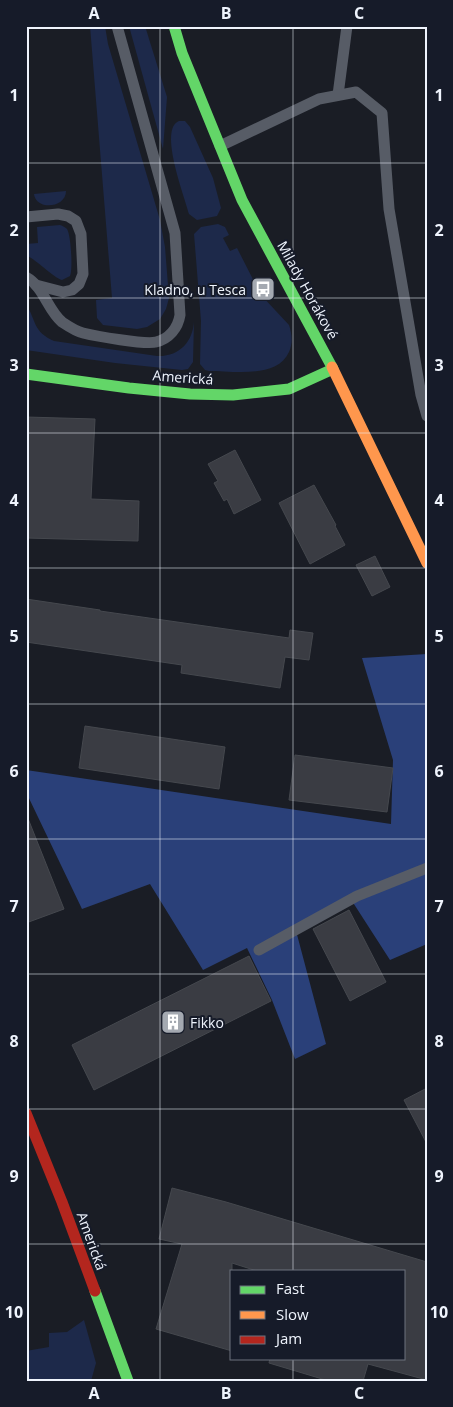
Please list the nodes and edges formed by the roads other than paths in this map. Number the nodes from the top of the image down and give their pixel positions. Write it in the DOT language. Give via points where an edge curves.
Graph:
graph roads {
  1 [pos="117,26"];
  2 [pos="174,26"];
  3 [pos="347,26"];
  4 [pos="338,95"];
  5 [pos="220,146"];
  6 [pos="26,217"];
  7 [pos="26,277"];
  8 [pos="36,285"];
  9 [pos="333,368"];
  10 [pos="26,374"];
  11 [pos="427,416"];
  12 [pos="427,563"];
  13 [pos="427,868"];
  14 [pos="259,950"];
  15 [pos="26,1113"];
  16 [pos="128,1381"];
  1 -- 8 [label="lane" via="175,233 179,322 167,337 150,343 81,333 60,320"];
  2 -- 5 [label="street, Milady Horákové"];
  3 -- 4 [label="lane"];
  4 -- 5 [label="lane" via="319,99"];
  4 -- 11 [label="lane" via="356,92 382,114 389,208"];
  5 -- 9 [label="street, Milady Horákové" via="242,200"];
  6 -- 8 [label="lane" via="68,216 76,221 82,234 83,274 79,284 63,292"];
  7 -- 8 [label="lane"];
  9 -- 10 [label="street, Americká" via="289,389 233,395 136,389"];
  9 -- 12 [label="street, Milady Horákové"];
  13 -- 14 [label="lane" via="357,896"];
  15 -- 16 [label="street, Americká"];
}
